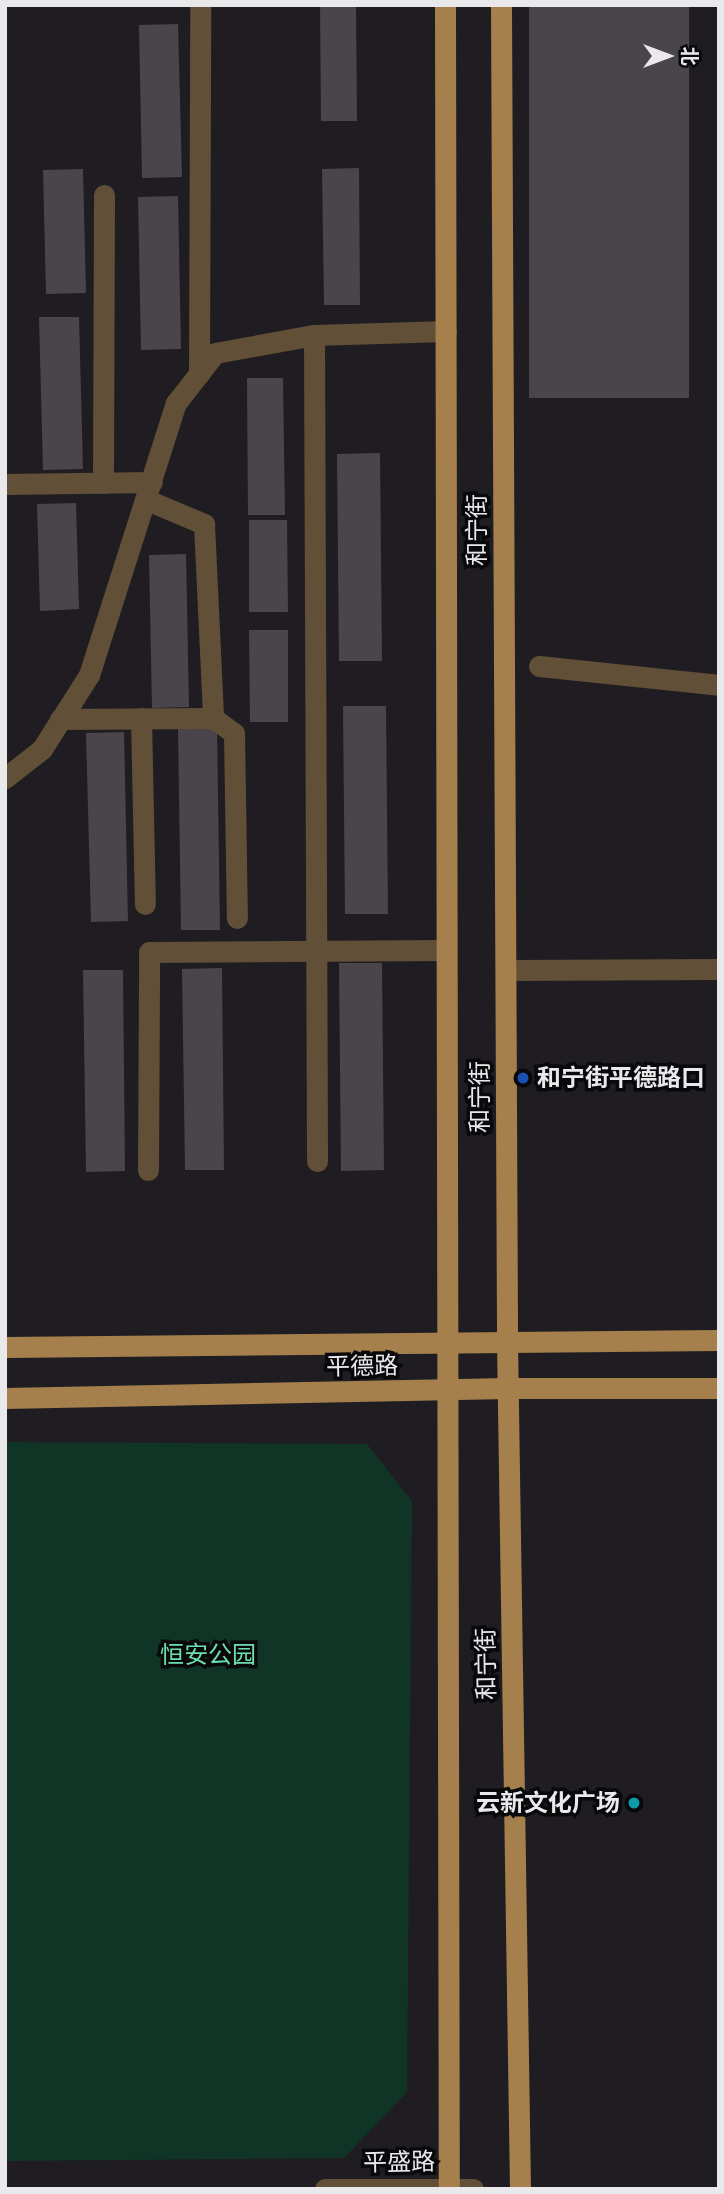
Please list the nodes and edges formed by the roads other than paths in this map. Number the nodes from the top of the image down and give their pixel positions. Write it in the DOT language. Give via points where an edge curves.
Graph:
graph roads {
  1 [pos="200,5"];
  2 [pos="445,5"];
  3 [pos="501,5"];
  4 [pos="103,195"];
  5 [pos="446,331"];
  6 [pos="314,335"];
  7 [pos="199,374"];
  8 [pos="103,483"];
  9 [pos="5,484"];
  10 [pos="150,491"];
  11 [pos="539,666"];
  12 [pos="719,685"];
  13 [pos="141,718"];
  14 [pos="213,718"];
  15 [pos="60,719"];
  16 [pos="5,778"];
  17 [pos="145,904"];
  18 [pos="237,918"];
  19 [pos="446,950"];
  20 [pos="318,951"];
  21 [pos="719,969"];
  22 [pos="506,970"];
  23 [pos="317,1161"];
  24 [pos="148,1170"];
  25 [pos="719,1340"];
  26 [pos="508,1342"];
  27 [pos="445,1343"];
  28 [pos="5,1347"];
  29 [pos="508,1388"];
  30 [pos="719,1388"];
  31 [pos="446,1391"];
  32 [pos="5,1398"];
  33 [pos="449,2188"];
  34 [pos="325,2189"];
  35 [pos="473,2189"];
  36 [pos="520,2189"];
  1 -- 7 [label="street"];
  2 -- 5 [label="main road, 和宁街"];
  3 -- 22 [label="main road, 和宁街"];
  4 -- 8 [label="street"];
  5 -- 6 [label="street"];
  5 -- 19 [label="main road, 和宁街"];
  6 -- 7 [label="street" via="215,353"];
  6 -- 20 [label="street"];
  7 -- 10 [label="street" via="176,403"];
  8 -- 9 [label="street"];
  8 -- 10 [label="street"];
  10 -- 14 [label="street" via="204,524"];
  10 -- 15 [label="street" via="89,675"];
  11 -- 12 [label="street"];
  13 -- 14 [label="street"];
  13 -- 15 [label="street"];
  13 -- 17 [label="street"];
  14 -- 18 [label="street" via="234,733"];
  15 -- 16 [label="street" via="42,749"];
  19 -- 20 [label="street"];
  19 -- 27 [label="main road, 和宁街"];
  20 -- 23 [label="street"];
  20 -- 24 [label="street" via="149,952"];
  21 -- 22 [label="street"];
  22 -- 26 [label="main road, 和宁街"];
  25 -- 26 [label="main road, 平德路"];
  26 -- 27 [label="main road, 平德路"];
  26 -- 29 [label="main road, 和宁街"];
  27 -- 28 [label="main road, 平德路"];
  27 -- 31 [label="main road, 和宁街"];
  29 -- 30 [label="main road, 平德路"];
  29 -- 31 [label="main road, 平德路"];
  29 -- 36 [label="main road, 和宁街"];
  31 -- 32 [label="main road, 平德路"];
  31 -- 33 [label="main road, 和宁街"];
  33 -- 34 [label="street, 平盛路"];
  33 -- 35 [label="street, 平盛路"];
}
